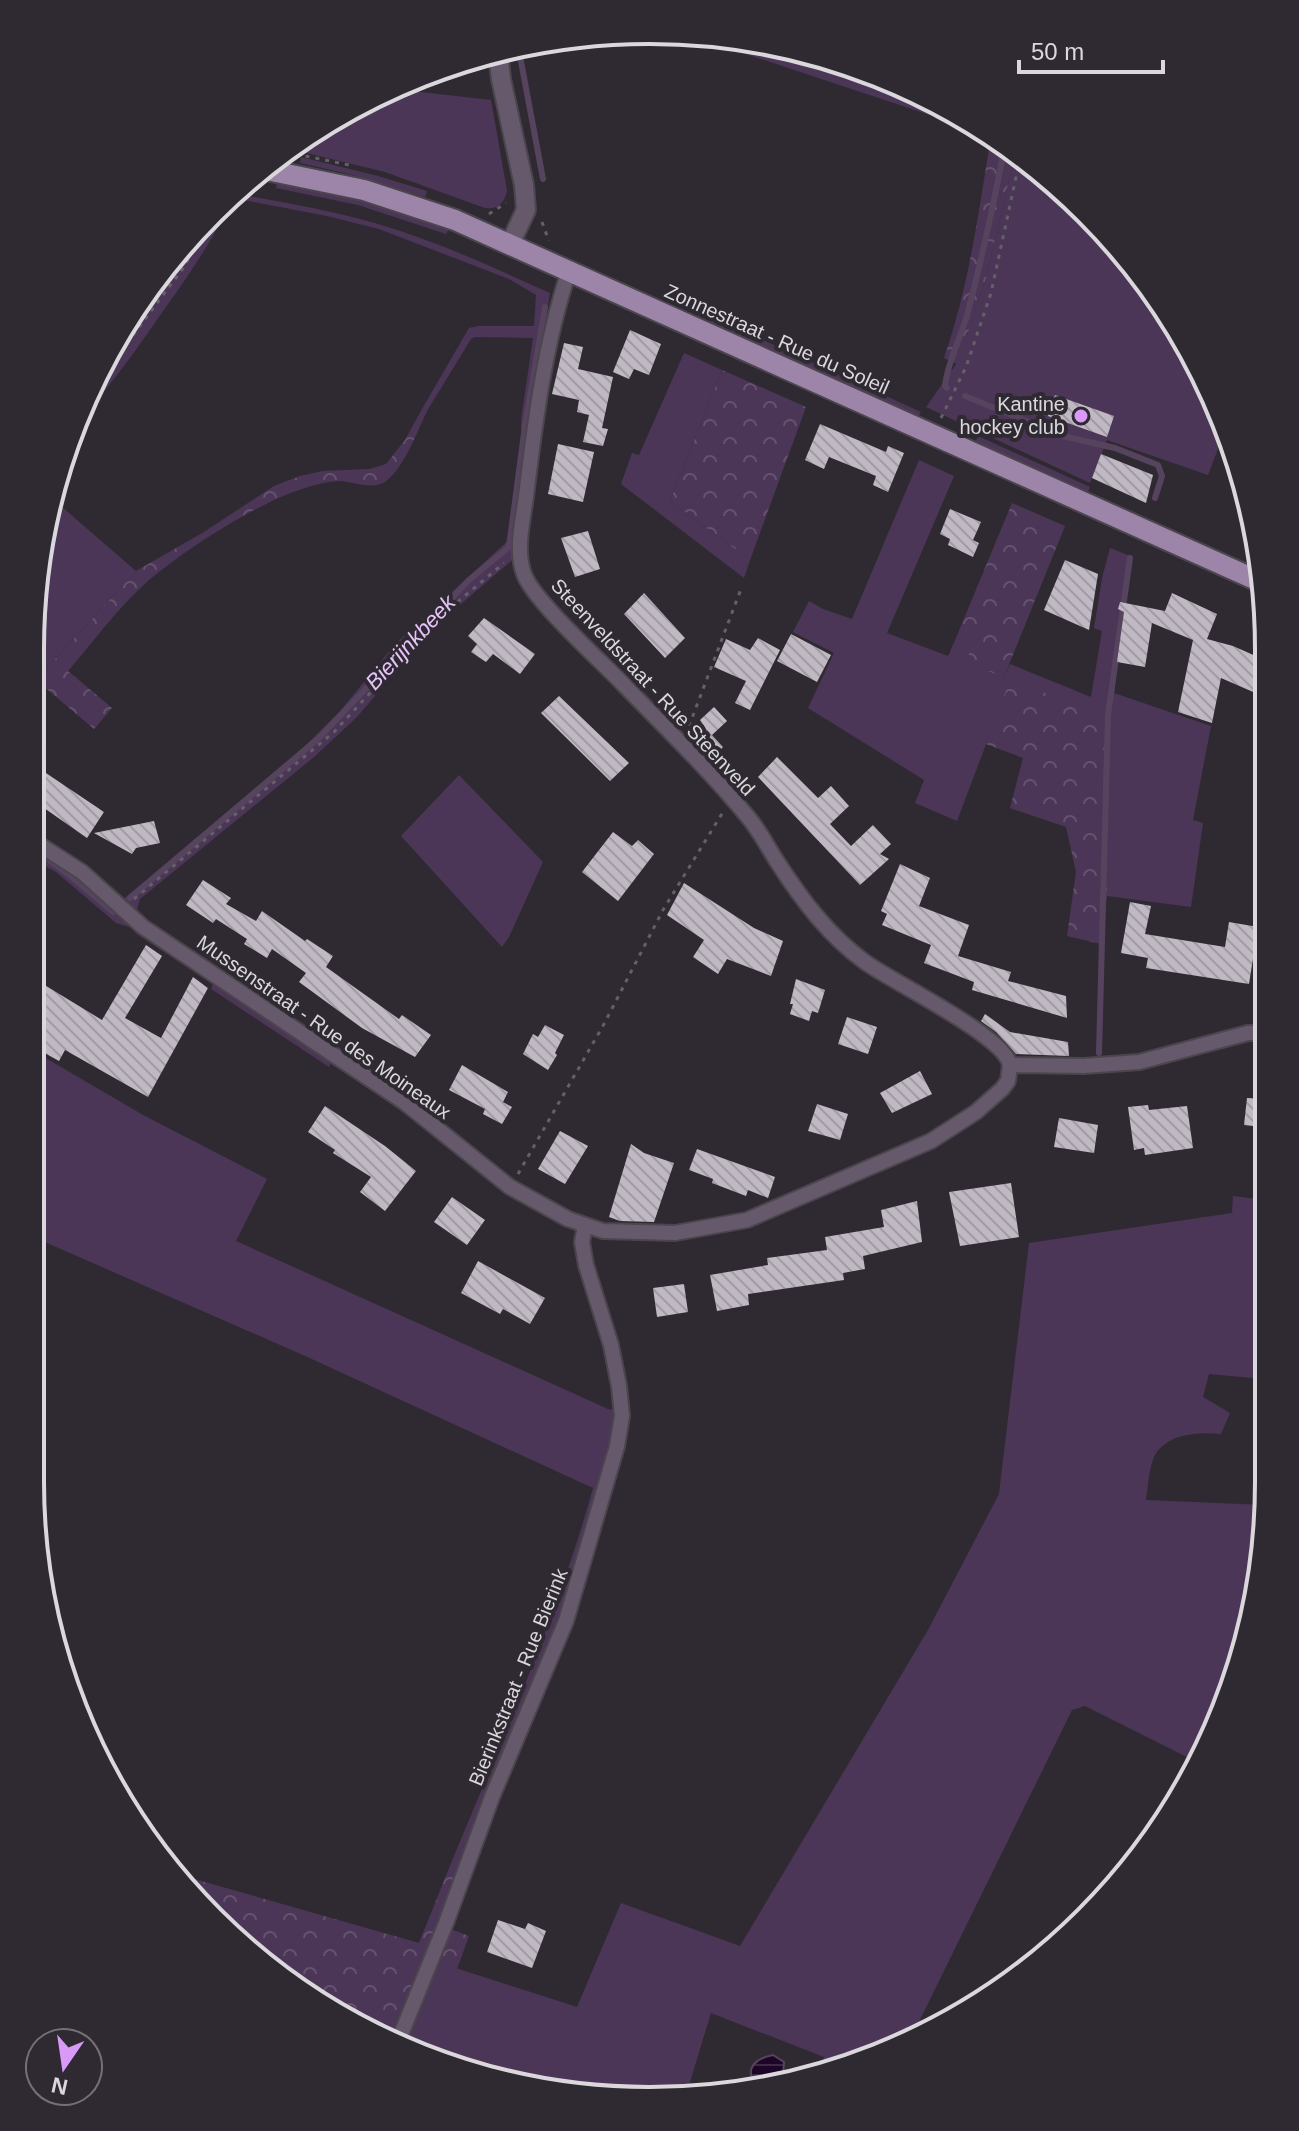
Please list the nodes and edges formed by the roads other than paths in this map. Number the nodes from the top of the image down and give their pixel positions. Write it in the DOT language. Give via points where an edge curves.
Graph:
graph roads {
  1 [pos="499,64"];
  2 [pos="268,179"];
  3 [pos="510,244"];
  4 [pos="569,271"];
  5 [pos="1251,578"];
  6 [pos="44,847"];
  7 [pos="1255,1033"];
  8 [pos="1010,1065"];
  9 [pos="585,1225"];
  10 [pos="401,2034"];
  1 -- 3 [label="street" via="526,210"];
  2 -- 3 [label="main road, Zonnestraat - Rue du Soleil" via="334,183 396,199"];
  3 -- 4 [label="main road, Zonnestraat - Rue du Soleil"];
  4 -- 5 [label="main road, Zonnestraat - Rue du Soleil"];
  4 -- 8 [label="street, Steenveldstraat - Rue Steenveld" via="556,311 530,465 520,552 523,573 750,819 805,903 838,939 865,962 984,1037 1006,1054"];
  6 -- 9 [label="street, Mussenstraat - Rue des Moineaux" via="82,872 143,927 404,1102 510,1187"];
  7 -- 8 [label="street" via="1139,1062"];
  8 -- 9 [label="street, Mussenstraat - Rue des Moineaux" via="1002,1089 955,1128 747,1220 675,1233 603,1231"];
  9 -- 10 [label="street, Bierinkstraat - Rue Bierink" via="586,1265 618,1376 622,1416 617,1446 566,1621"];
}
